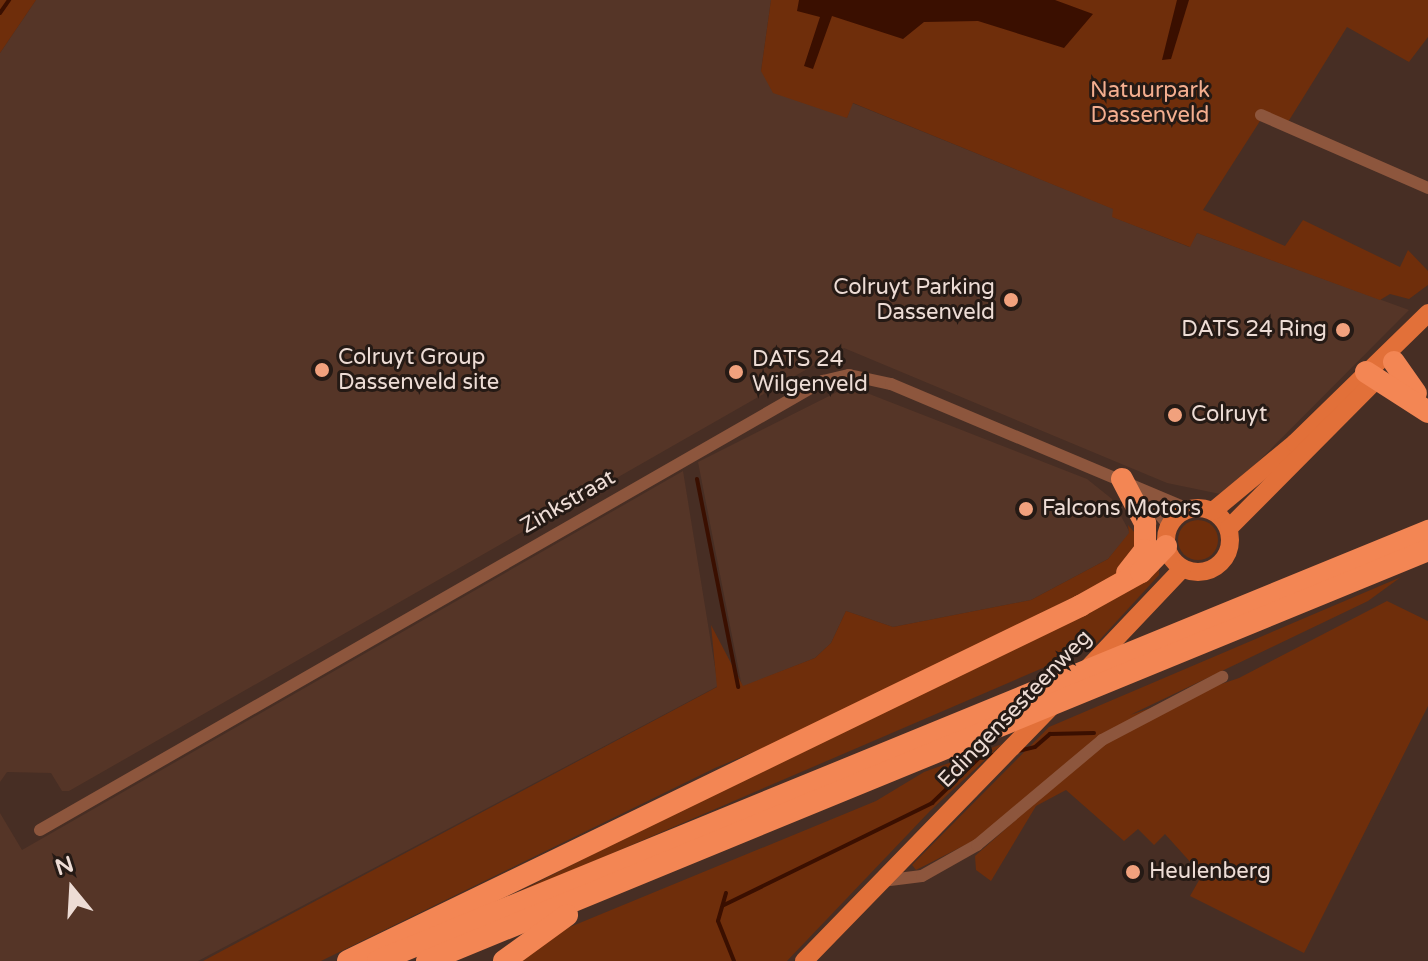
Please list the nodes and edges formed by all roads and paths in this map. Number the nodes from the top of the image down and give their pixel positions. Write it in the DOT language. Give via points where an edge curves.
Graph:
graph roads {
  1 [pos="1261,115"];
  2 [pos="1428,188"];
  3 [pos="1428,313"];
  4 [pos="1428,326"];
  5 [pos="1380,370"];
  6 [pos="1428,409"];
  7 [pos="1131,484"];
  8 [pos="1189,509"];
  9 [pos="1213,511"];
  10 [pos="1229,528"];
  11 [pos="1428,531"];
  12 [pos="1167,536"];
  13 [pos="1428,550"];
  14 [pos="1182,569"];
  15 [pos="1113,587"];
  16 [pos="1222,677"];
  17 [pos="40,830"];
  18 [pos="882,881"];
  19 [pos="609,885"];
  20 [pos="348,961"];
  21 [pos="378,961"];
  22 [pos="427,961"];
  23 [pos="504,961"];
  24 [pos="804,961"];
  1 -- 2 [label="street"];
  3 -- 5 [label="main road"];
  4 -- 5 [label="main road"];
  5 -- 6 [label="highway"];
  5 -- 9 [label="main road"];
  5 -- 10 [label="main road"];
  7 -- 8 [label="street, Zinkstraat"];
  7 -- 12 [label="street, Zinkstraat"];
  7 -- 15 [label="highway" via="1146,535 1138,562"];
  7 -- 17 [label="street, Zinkstraat" via="891,384 849,375 823,381"];
  8 -- 9 [label="main road"];
  8 -- 12 [label="main road"];
  9 -- 10 [label="main road"];
  10 -- 14 [label="main road" via="1230,548 1220,565 1202,573"];
  11 -- 21 [label="highway"];
  12 -- 14 [label="main road"];
  12 -- 15 [label="highway" via="1141,572"];
  13 -- 19 [label="highway"];
  14 -- 18 [label="main road, Edingensesteenweg"];
  15 -- 20 [label="highway"];
  16 -- 18 [label="street" via="1102,740 977,845 922,876"];
  18 -- 24 [label="main road, Edingensesteenweg"];
  19 -- 22 [label="highway"];
  19 -- 23 [label="highway"];
}
